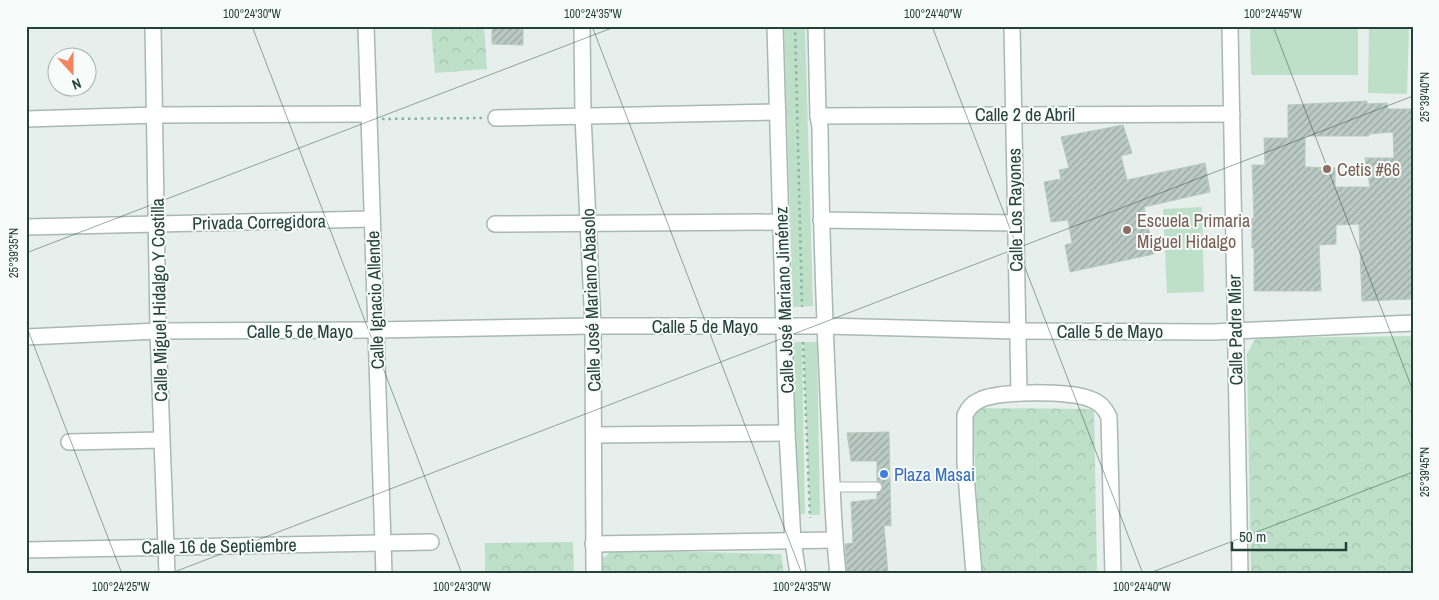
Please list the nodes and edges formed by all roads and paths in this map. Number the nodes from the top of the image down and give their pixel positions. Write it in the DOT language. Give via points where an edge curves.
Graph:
graph roads {
  1 [pos="153,26"];
  2 [pos="366,26"];
  3 [pos="582,26"];
  4 [pos="775,26"];
  5 [pos="795,26"];
  6 [pos="816,26"];
  7 [pos="1012,26"];
  8 [pos="1230,26"];
  9 [pos="778,112"];
  10 [pos="1014,114"];
  11 [pos="1232,114"];
  12 [pos="156,115"];
  13 [pos="583,116"];
  14 [pos="818,116"];
  15 [pos="369,117"];
  16 [pos="496,118"];
  17 [pos="26,119"];
  18 [pos="372,219"];
  19 [pos="821,220"];
  20 [pos="589,222"];
  21 [pos="780,222"];
  22 [pos="1015,223"];
  23 [pos="158,224"];
  24 [pos="495,224"];
  25 [pos="26,227"];
  26 [pos="802,307"];
  27 [pos="1413,323"];
  28 [pos="594,326"];
  29 [pos="784,326"];
  30 [pos="825,326"];
  31 [pos="376,330"];
  32 [pos="158,331"];
  33 [pos="1017,331"];
  34 [pos="1235,332"];
  35 [pos="26,337"];
  36 [pos="803,342"];
  37 [pos="1019,393"];
  38 [pos="787,433"];
  39 [pos="594,435"];
  40 [pos="162,440"];
  41 [pos="69,442"];
  42 [pos="833,487"];
  43 [pos="877,487"];
  44 [pos="810,518"];
  45 [pos="834,540"];
  46 [pos="383,542"];
  47 [pos="431,542"];
  48 [pos="793,542"];
  49 [pos="593,544"];
  50 [pos="165,547"];
  51 [pos="26,550"];
  52 [pos="167,574"];
  53 [pos="384,574"];
  54 [pos="594,574"];
  55 [pos="798,574"];
  56 [pos="838,574"];
  57 [pos="974,574"];
  58 [pos="1113,574"];
  59 [pos="1240,574"];
  1 -- 12 [label="street, Calle Miguel Hidalgo Y Costilla"];
  2 -- 15 [label="street, Calle Ignacio Allende"];
  3 -- 13 [label="street, Calle José Mariano Abasolo"];
  4 -- 9 [label="street, Calle José Mariano Jiménez"];
  5 -- 26 [label="path"];
  6 -- 14 [label="street"];
  7 -- 10 [label="street, Calle Los Rayones"];
  8 -- 11 [label="street, Calle Padre Mier"];
  9 -- 13 [label="street"];
  9 -- 21 [label="street, Calle José Mariano Jiménez"];
  10 -- 11 [label="street, Calle 2 de Abril"];
  10 -- 14 [label="street, Calle 2 de Abril"];
  10 -- 22 [label="street, Calle Los Rayones"];
  11 -- 34 [label="street, Calle Padre Mier"];
  12 -- 15 [label="street"];
  12 -- 17 [label="street"];
  12 -- 23 [label="street, Calle Miguel Hidalgo Y Costilla"];
  13 -- 16 [label="street"];
  13 -- 20 [label="street, Calle José Mariano Abasolo"];
  14 -- 19 [label="street"];
  15 -- 16 [label="path"];
  15 -- 18 [label="street, Calle Ignacio Allende"];
  18 -- 23 [label="street, Privada Corregidora"];
  18 -- 31 [label="street, Calle Ignacio Allende"];
  19 -- 22 [label="street"];
  19 -- 30 [label="street"];
  20 -- 21 [label="street"];
  20 -- 24 [label="street"];
  20 -- 28 [label="street, Calle José Mariano Abasolo"];
  21 -- 29 [label="street, Calle José Mariano Jiménez"];
  22 -- 33 [label="street, Calle Los Rayones"];
  23 -- 25 [label="street, Privada Corregidora"];
  23 -- 32 [label="street, Calle Miguel Hidalgo Y Costilla"];
  27 -- 34 [label="street, Calle 5 de Mayo"];
  28 -- 29 [label="street, Calle 5 de Mayo"];
  28 -- 31 [label="street, Calle 5 de Mayo"];
  28 -- 39 [label="street, Calle José Mariano Abasolo"];
  29 -- 30 [label="street, Calle 5 de Mayo"];
  29 -- 38 [label="street, Calle José Mariano Jiménez"];
  30 -- 33 [label="street, Calle 5 de Mayo"];
  30 -- 42 [label="street"];
  31 -- 32 [label="street, Calle 5 de Mayo"];
  31 -- 46 [label="street, Calle Ignacio Allende"];
  32 -- 35 [label="street, Calle 5 de Mayo"];
  32 -- 40 [label="street, Calle Miguel Hidalgo Y Costilla"];
  33 -- 34 [label="street, Calle 5 de Mayo"];
  33 -- 37 [label="street, Calle Los Rayones"];
  34 -- 59 [label="street, Calle Padre Mier"];
  36 -- 44 [label="path"];
  37 -- 57 [label="street" via="978,401 968,408 965,415 965,463"];
  37 -- 58 [label="street" via="1076,396 1097,402 1106,411 1109,417"];
  38 -- 39 [label="street"];
  38 -- 48 [label="street, Calle José Mariano Jiménez"];
  39 -- 49 [label="street, Calle José Mariano Abasolo"];
  40 -- 41 [label="street"];
  40 -- 50 [label="street, Calle Miguel Hidalgo Y Costilla"];
  42 -- 43 [label="lane"];
  42 -- 45 [label="street"];
  45 -- 48 [label="street"];
  45 -- 56 [label="street"];
  46 -- 47 [label="street, Calle 16 de Septiembre"];
  46 -- 50 [label="street, Calle 16 de Septiembre"];
  46 -- 53 [label="street, Calle Ignacio Allende"];
  48 -- 49 [label="street"];
  48 -- 55 [label="street, Calle José Mariano Jiménez"];
  49 -- 54 [label="street, Calle José Mariano Abasolo"];
  50 -- 51 [label="street, Calle 16 de Septiembre"];
  50 -- 52 [label="street, Calle Miguel Hidalgo Y Costilla"];
}
